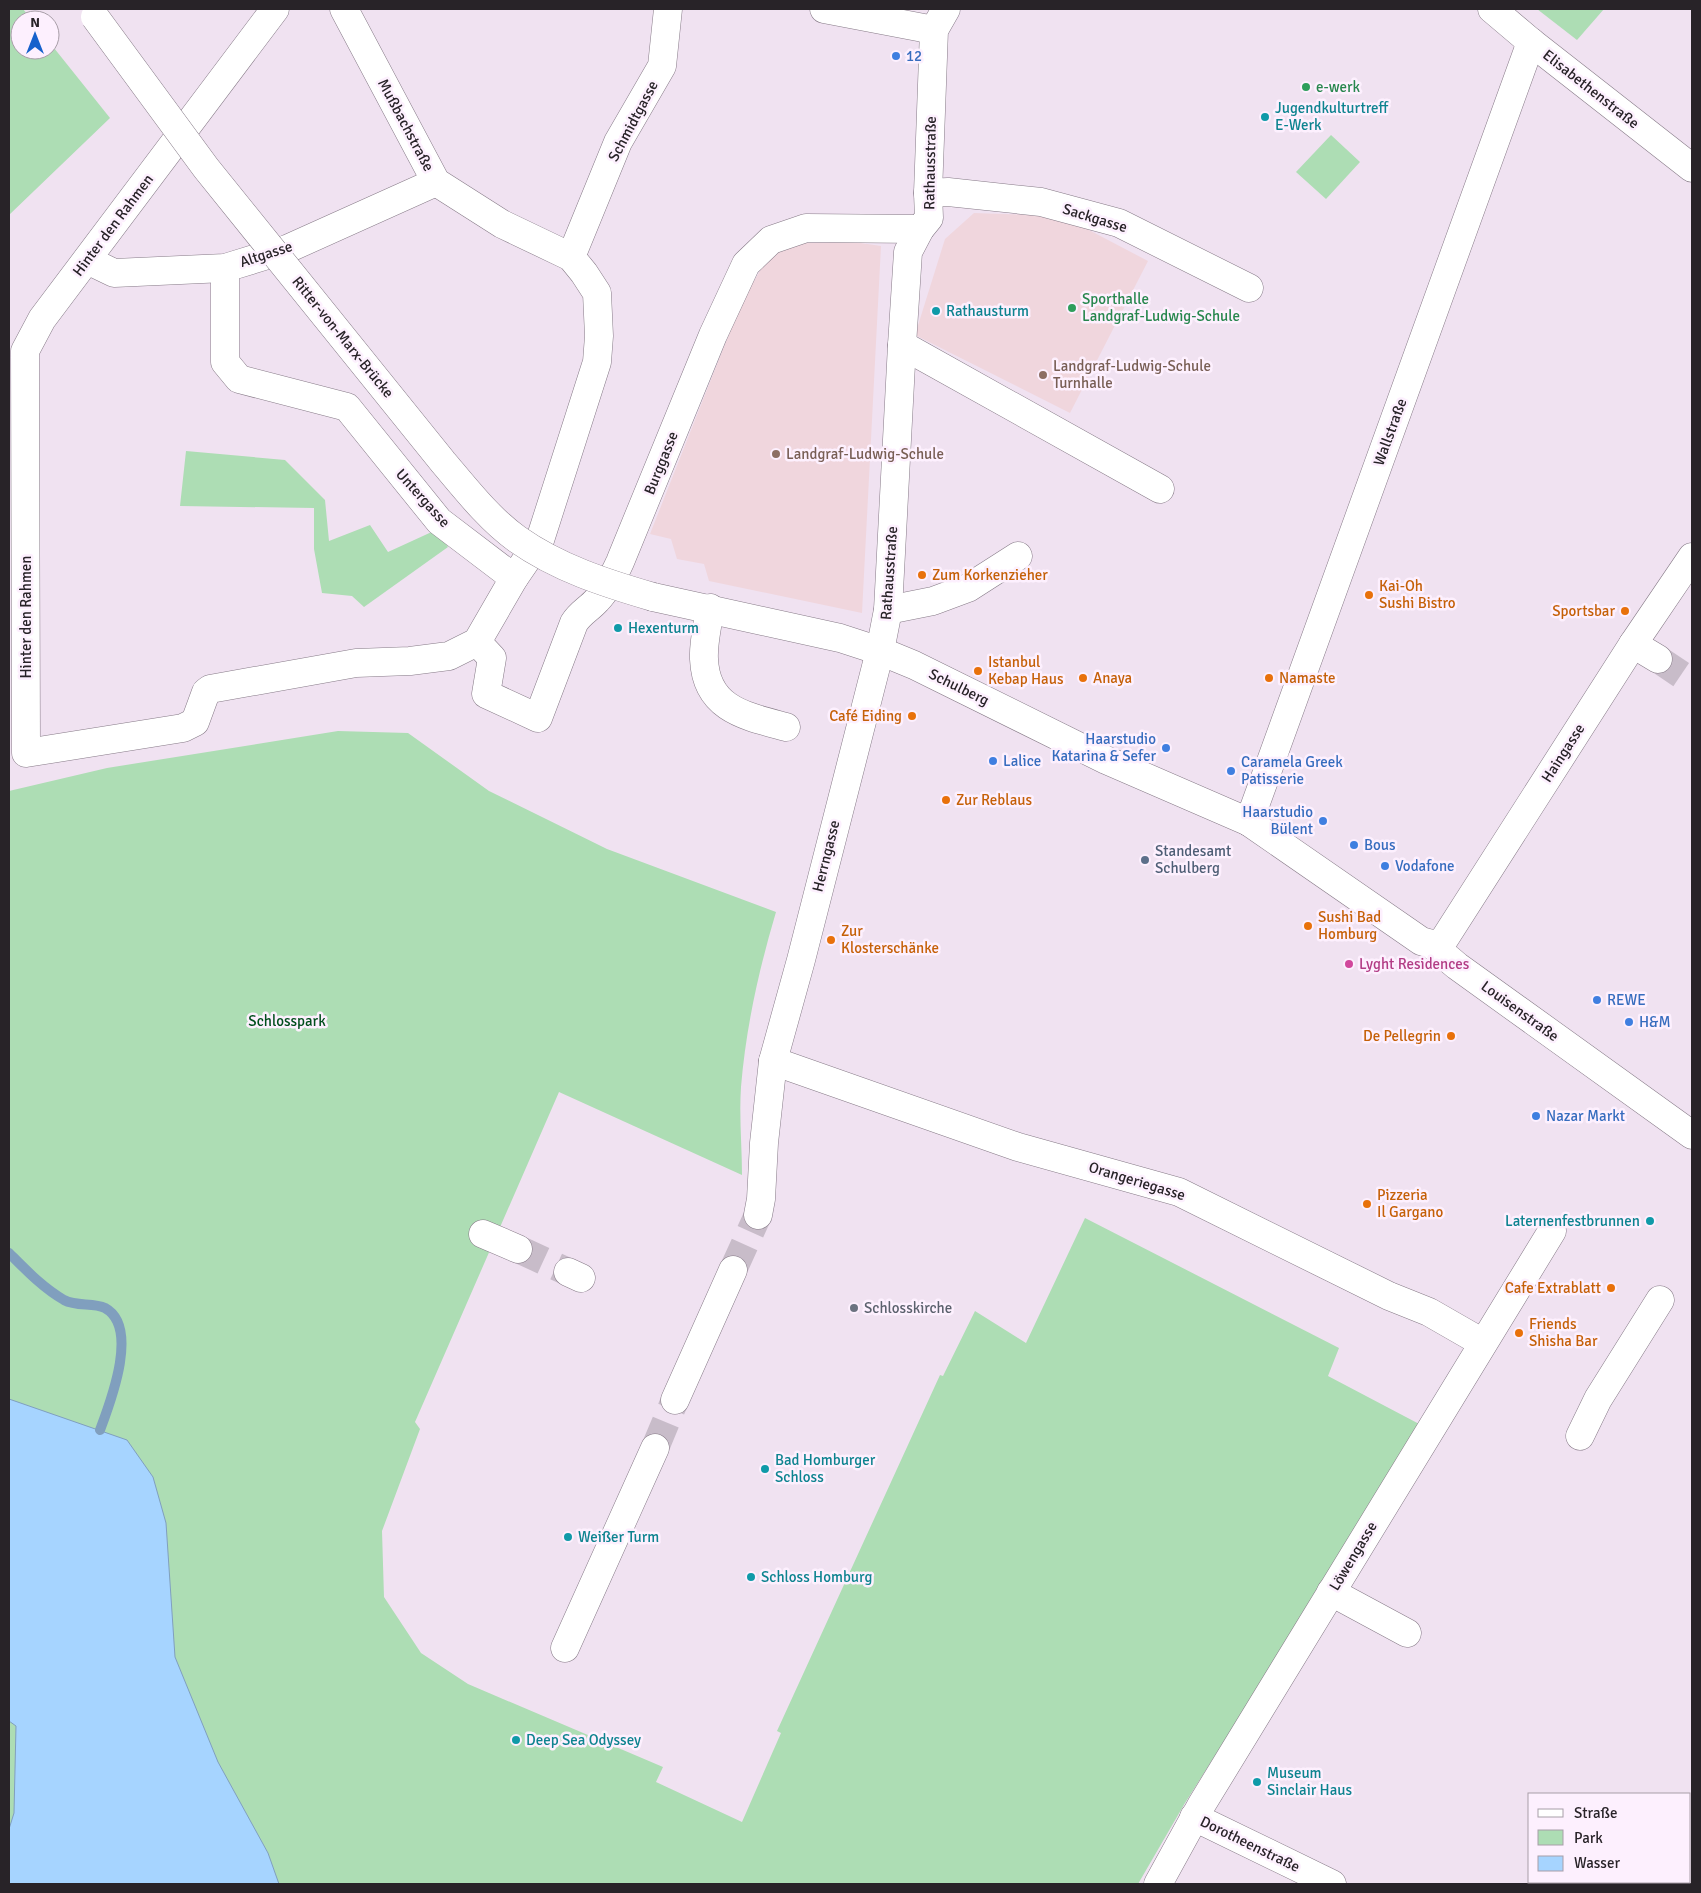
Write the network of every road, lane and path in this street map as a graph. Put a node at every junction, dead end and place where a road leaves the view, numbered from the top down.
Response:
1 (275, 9) edge
2 (344, 9) edge
3 (668, 9) edge
4 (832, 9) edge
5 (1492, 9) edge
6 (96, 12) edge
7 (940, 19) edge
8 (1530, 42) junction
9 (1692, 168) edge
10 (436, 182) junction
11 (928, 193) junction
12 (920, 229) junction
13 (571, 257) junction
14 (87, 260) junction
15 (225, 268) junction
16 (1249, 288) dead end
17 (902, 345) junction
18 (1160, 489) dead end
19 (540, 540) junction
20 (1018, 556) dead end
21 (1692, 557) edge
22 (613, 577) junction
23 (514, 578) junction
24 (653, 597) joint
25 (710, 608) junction
26 (888, 610) junction
27 (477, 642) junction
28 (1633, 644) junction
29 (880, 651) junction
30 (1658, 659) tunnel mouth
31 (786, 727) dead end
32 (1250, 822) junction
33 (1431, 944) junction
34 (773, 1061) junction
35 (1692, 1135) edge
36 (758, 1215) tunnel mouth
37 (1552, 1231) dead end
38 (483, 1234) dead end
39 (518, 1248) tunnel mouth
40 (733, 1270) tunnel mouth
41 (1660, 1300) dead end
42 (1483, 1343) junction
43 (675, 1400) tunnel mouth
44 (1580, 1436) dead end
45 (655, 1448) tunnel mouth
46 (1331, 1592) junction
47 (1407, 1633) dead end
48 (565, 1648) dead end
49 (1194, 1817) junction
50 (1158, 1884) edge
51 (1332, 1884) edge

1 - 14 street, Hinter den Rahmen
2 - 10 street, Mußbachstraße
3 - 13 street, Schmidtgasse
4 - 7 street
5 - 8 street, Elisabethenstraße
6 - 24 street, Ritter-von-Marx-Brücke, bridge
7 - 11 street, Rathausstraße
8 - 9 street, Elisabethenstraße
8 - 32 street, Wallstraße
10 - 13 street, Mußbachstraße
10 - 15 street, Altgasse
11 - 12 street, Rathausstraße
11 - 16 street, Sackgasse
12 - 17 street, Rathausstraße
12 - 22 street, Burggasse
13 - 19 street, Mußbachstraße
14 - 15 street, Altgasse
14 - 27 street, Hinter den Rahmen
15 - 23 street, Untergasse
17 - 18 street
17 - 26 street, Rathausstraße
19 - 22 street
19 - 23 street
20 - 26 street
21 - 28 street, Haingasse
22 - 27 street, Burggasse
23 - 27 street
24 - 25 street, Schulberg
25 - 29 street, Schulberg
25 - 31 street
26 - 29 street, Rathausstraße
28 - 30 street
28 - 33 street, Haingasse
29 - 32 street, Schulberg
29 - 34 street, Herrngasse
32 - 33 street, Louisenstraße
33 - 35 street, Louisenstraße
34 - 36 street, Herrngasse
34 - 42 street, Orangeriegasse
37 - 42 street, Löwengasse
38 - 39 street
40 - 43 street
41 - 44 street
42 - 46 street, Löwengasse
45 - 48 street
46 - 47 street
46 - 49 street, Löwengasse
49 - 50 street, Löwengasse
49 - 51 street, Dorotheenstraße

